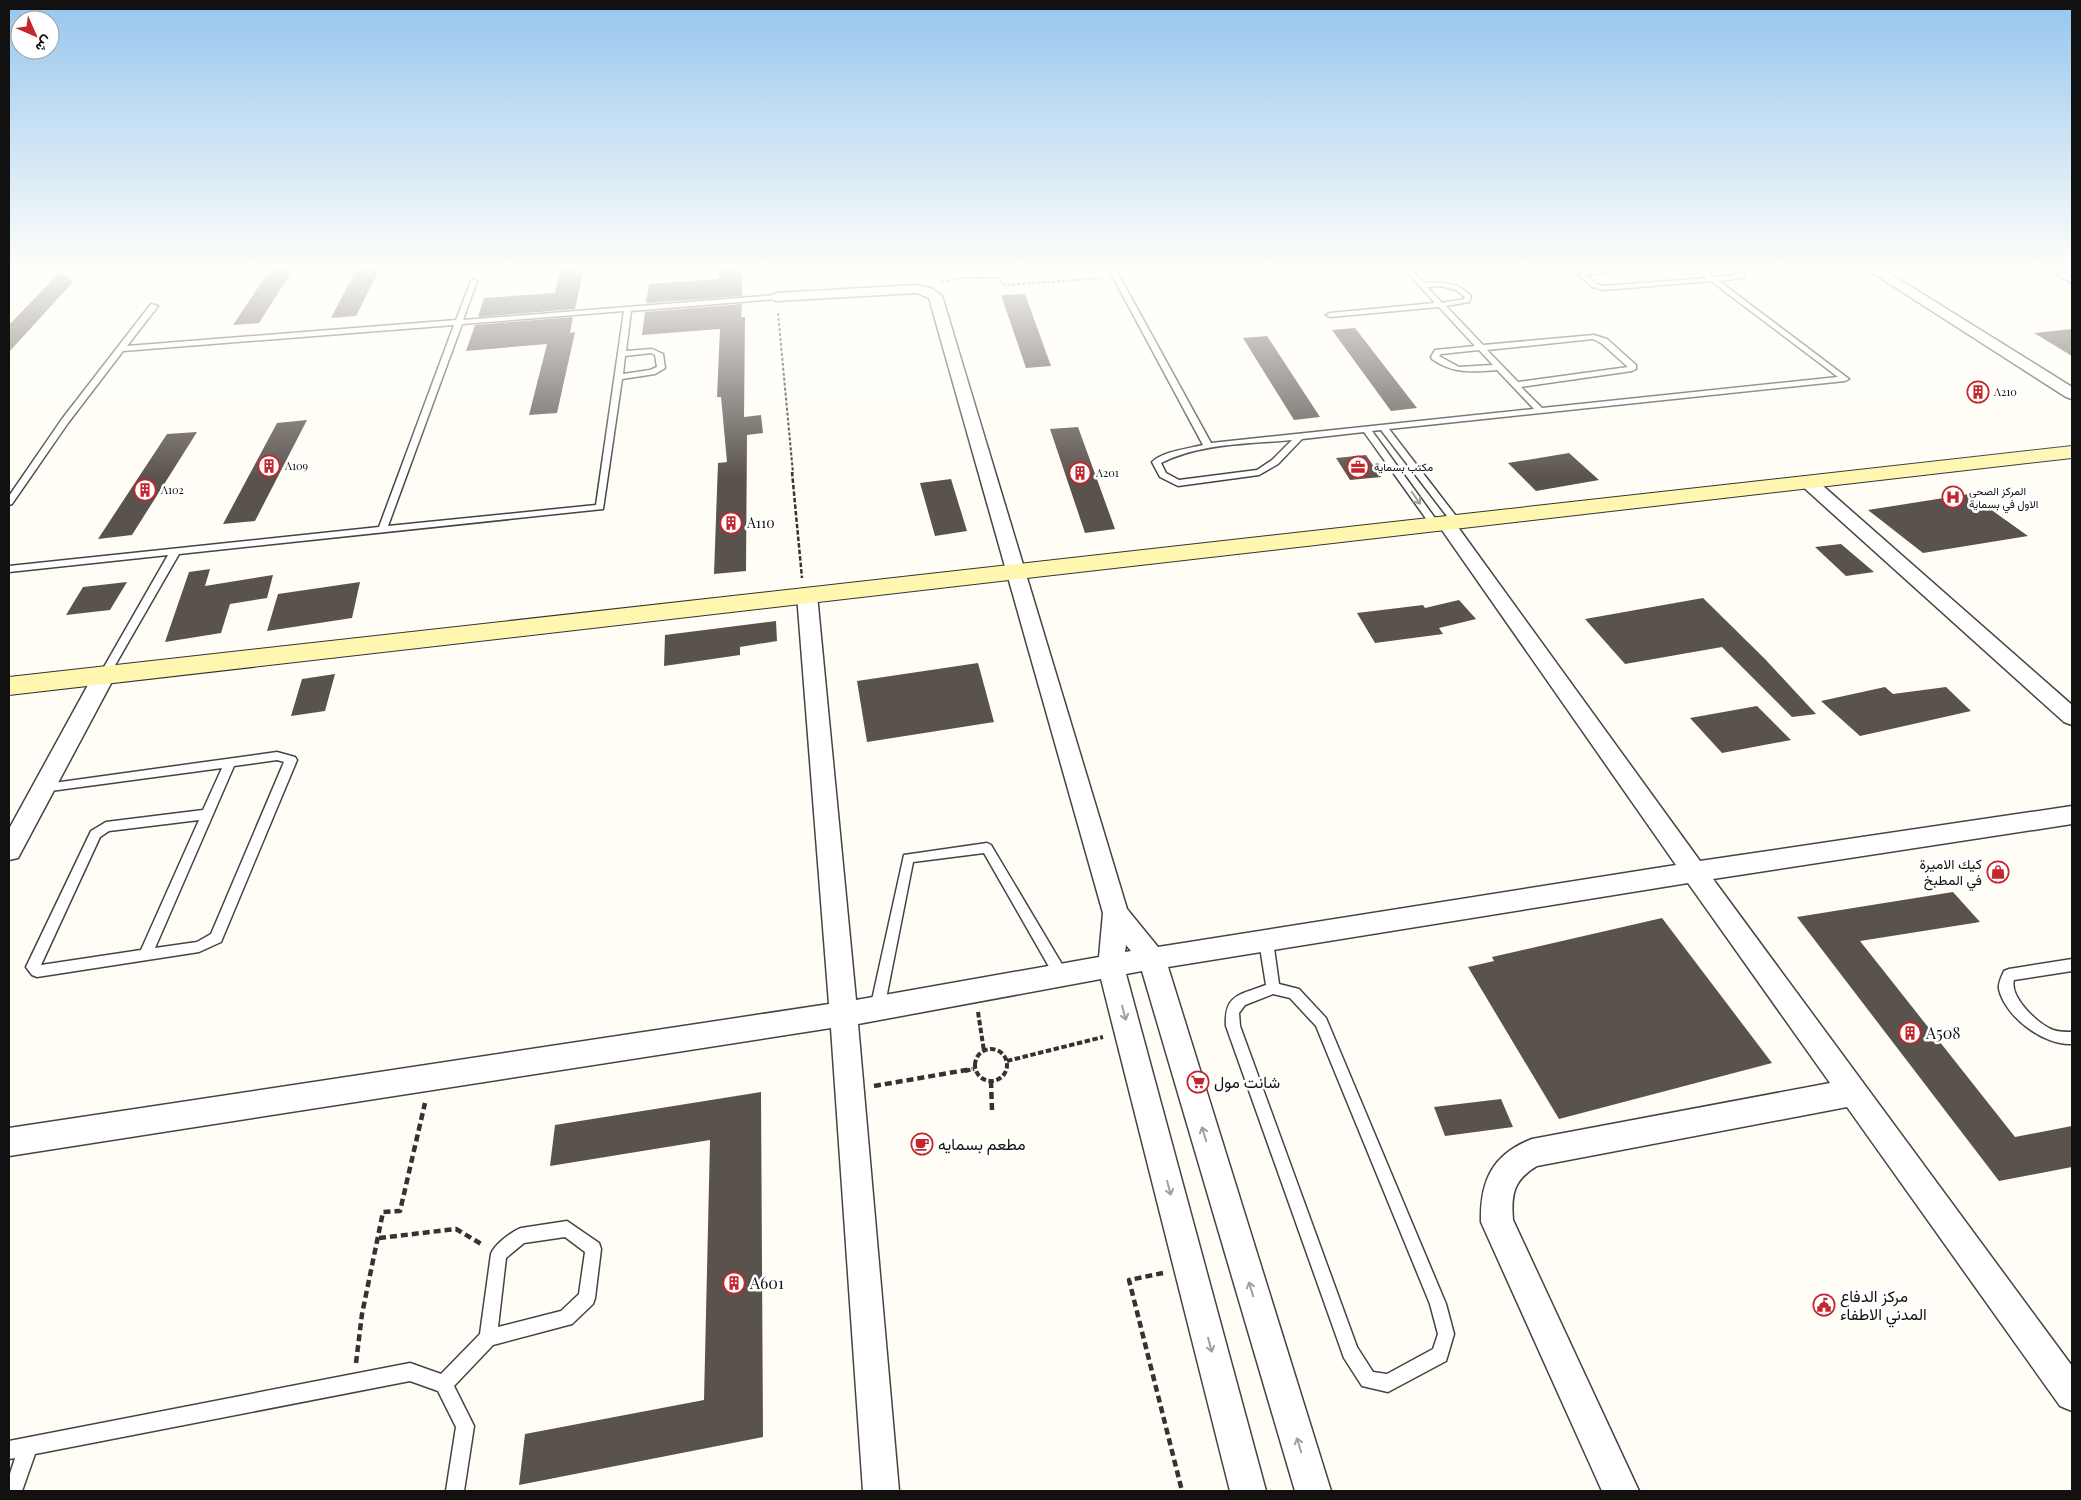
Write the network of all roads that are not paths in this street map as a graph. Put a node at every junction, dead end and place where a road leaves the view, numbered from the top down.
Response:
1 (129, 338) edge
2 (263, 338) edge
3 (453, 338) edge
4 (624, 338) edge
5 (948, 338) edge
6 (1150, 338) edge
7 (1471, 338) edge
8 (1584, 338) edge
9 (1596, 338) edge
10 (1790, 338) edge
11 (1983, 338) edge
12 (1481, 348) junction
13 (120, 349) junction
14 (622, 354) junction
15 (1500, 368) junction
16 (619, 377) junction
17 (1516, 385) junction
18 (2072, 394) edge
19 (1540, 411) junction
20 (1384, 428) junction
21 (1367, 430) junction
22 (1299, 436) junction
23 (1208, 446) junction
24 (2072, 452) edge
25 (1808, 482) junction
26 (9, 502) edge
27 (1445, 523) junction
28 (382, 530) junction
29 (175, 552) junction
30 (9, 569) edge
31 (1017, 570) junction
32 (807, 595) junction
33 (105, 674) junction
34 (9, 686) edge
35 (2072, 717) edge
36 (230, 762) junction
37 (43, 788) junction
38 (207, 814) junction
39 (2072, 815) edge
40 (9, 851) edge
41 (1694, 872) junction
42 (1116, 913) junction
43 (1266, 941) junction
44 (145, 955) junction
45 (1152, 959) junction
46 (2072, 965) edge
47 (1111, 966) junction
48 (1061, 975) junction
49 (1273, 988) junction
50 (877, 1009) junction
51 (844, 1014) junction
52 (2072, 1038) edge
53 (1853, 1092) junction
54 (9, 1142) edge
55 (488, 1338) junction
56 (444, 1384) junction
57 (2072, 1394) edge
58 (28, 1447) junction
59 (9, 1450) edge
60 (13, 1491) edge
61 (455, 1491) edge
62 (880, 1491) edge
63 (1248, 1491) edge
64 (1313, 1491) edge
65 (1621, 1491) edge

1 - 13 lane
2 - 13 lane
3 - 28 lane
4 - 14 lane
5 - 31 street
6 - 23 lane
7 - 12 lane
8 - 12 lane
9 - 17 lane
10 - 19 lane
11 - 18 street
12 - 15 lane
12 - 15 lane
13 - 26 lane
14 - 16 lane
14 - 16 lane
15 - 17 lane
16 - 28 lane
17 - 19 lane
19 - 20 lane
20 - 21 lane
20 - 27 lane
21 - 22 lane
21 -> 27 lane
22 - 23 lane
22 - 23 lane
24 - 25 street
25 - 27 street
25 - 35 street
27 - 31 street
27 - 41 street
28 - 29 lane
29 - 30 lane
29 - 33 lane
31 - 32 street
31 - 42 street
32 - 33 street
32 - 51 street
33 - 34 street
33 - 37 street
36 - 37 lane
36 - 38 lane
36 - 44 lane
37 - 40 street
38 - 44 lane
38 - 44 lane
39 - 41 street
41 - 43 street
41 - 53 street
42 - 45 street
42 - 47 street
43 - 45 street
43 - 49 lane
45 - 47 street
64 -> 45 street
46 - 52 lane
47 - 48 street
47 -> 63 street
48 - 50 street
48 - 50 lane
49 - 49 lane
50 - 51 street
51 - 54 street
51 - 62 street
53 - 57 street
53 - 65 street
55 - 55 lane
55 - 56 lane
56 - 58 lane
56 - 61 lane
58 - 59 lane
58 - 60 lane

